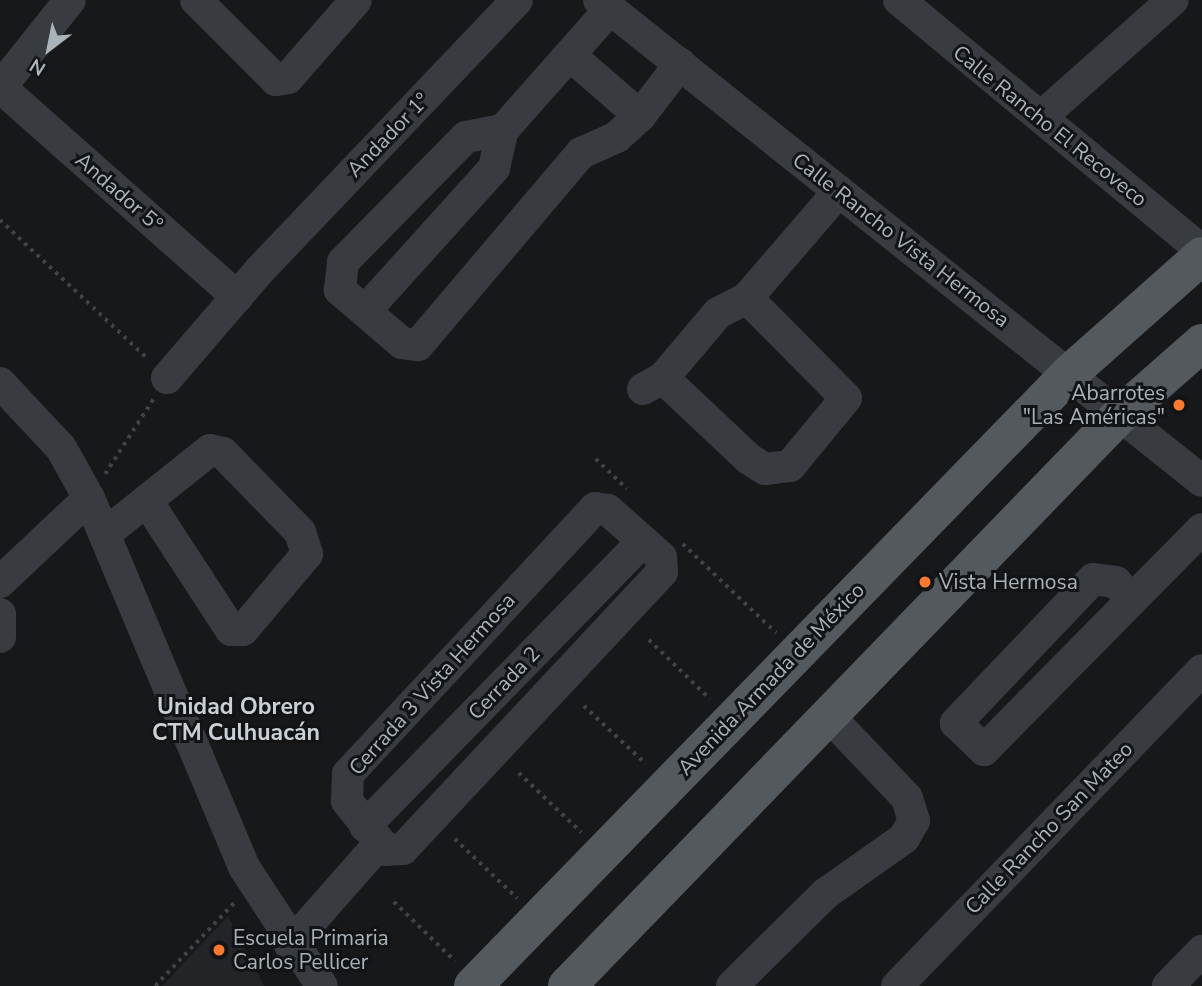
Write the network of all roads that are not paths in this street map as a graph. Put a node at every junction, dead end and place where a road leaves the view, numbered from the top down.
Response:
1 (70, 0) edge
2 (356, 0) edge
3 (517, 0) edge
4 (1174, 0) edge
5 (604, 4) edge
6 (911, 4) edge
7 (214, 7) edge
8 (572, 57) junction
9 (680, 64) junction
10 (0, 87) edge
11 (640, 116) junction
12 (1041, 117) junction
13 (503, 130) junction
14 (839, 191) junction
15 (1202, 253) edge
16 (237, 297) junction
17 (747, 298) junction
18 (365, 311) junction
19 (1202, 343) edge
20 (1070, 373) junction
21 (167, 378) road end
22 (0, 383) edge
23 (1120, 415) junction
24 (1202, 481) edge
25 (89, 498) junction
26 (149, 504) junction
27 (1202, 529) edge
28 (106, 533) junction
29 (643, 541) junction
30 (0, 582) edge
31 (1132, 600) junction
32 (0, 614) edge
33 (0, 637) edge
34 (1202, 670) edge
35 (829, 716) junction
36 (382, 840) junction
37 (290, 944) junction
38 (1202, 951) edge
39 (475, 984) edge
40 (322, 986) edge
41 (567, 986) edge
42 (732, 986) edge
43 (897, 986) edge
44 (1168, 986) edge

1 - 10 street
2 - 7 street
3 - 16 street, Andador 1º
4 - 12 street
5 - 8 street
5 - 9 street, Calle Rancho Vista Hermosa
6 - 12 street, Calle Rancho El Recoveco
8 - 11 street
8 - 13 street
9 - 11 street
9 - 14 street, Calle Rancho Vista Hermosa
10 - 16 street, Andador 5º
11 - 18 street
12 - 15 street, Calle Rancho El Recoveco
13 - 18 street
13 - 18 street
14 - 17 street
14 - 20 street, Calle Rancho Vista Hermosa
15 - 20 main road, Avenida Armada de México
16 - 21 street, Andador 1º
17 - 17 street
19 - 23 main road
20 - 23 street, Calle Rancho Vista Hermosa
20 - 39 main road, Avenida Armada de México
22 - 25 street
23 - 24 street, Calle Rancho Vista Hermosa
23 - 35 main road
25 - 28 street
25 - 30 street
26 - 26 street
26 - 28 street
27 - 31 street
28 - 37 street
29 - 36 street, Cerrada 2
29 - 36 street
29 - 36 street, Cerrada 3 Vista Hermosa
31 - 31 street
32 - 33 street
34 - 43 street, Calle Rancho San Mateo
35 - 41 main road
35 - 42 street
36 - 37 street
37 - 40 street
38 - 44 street

